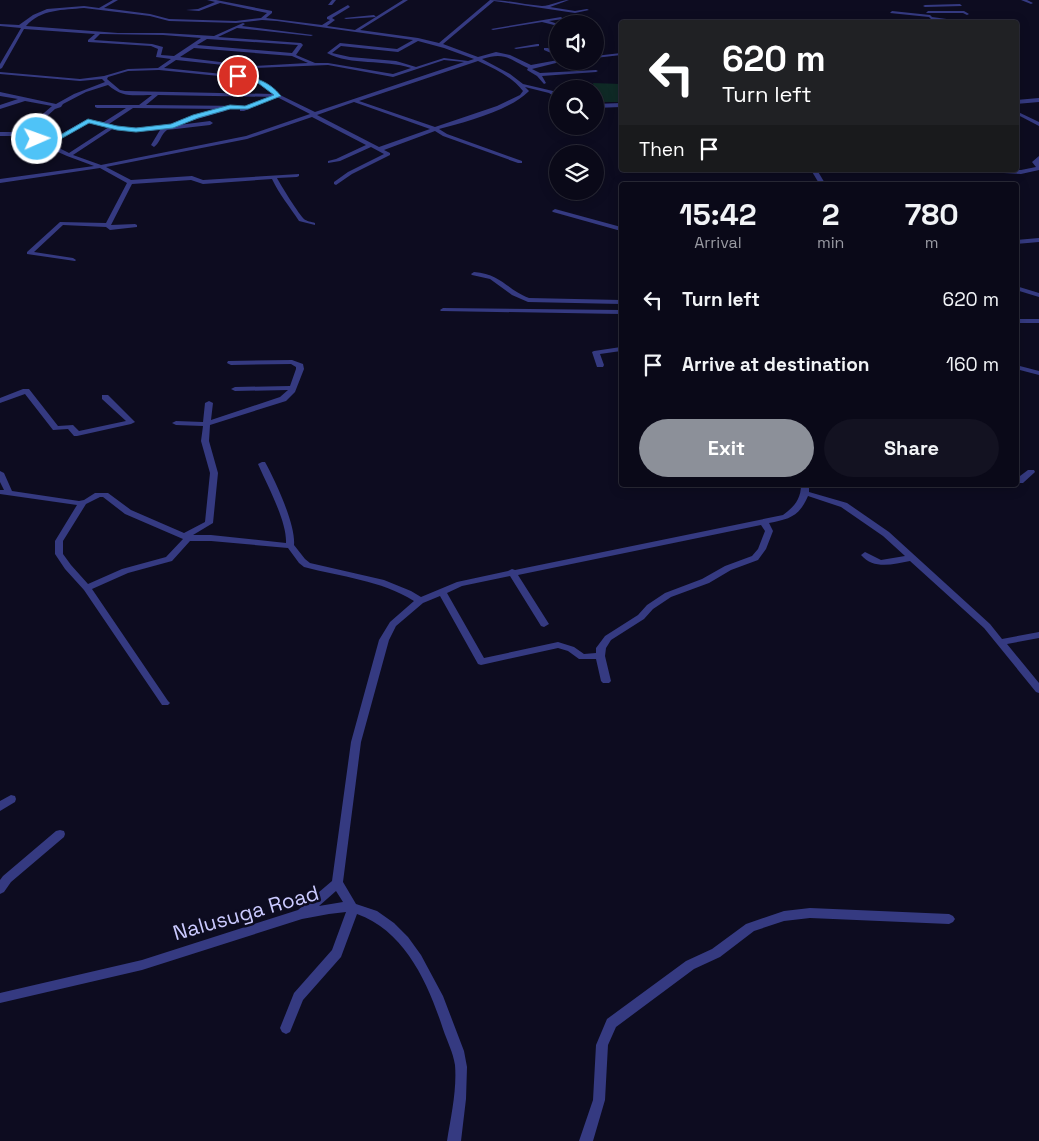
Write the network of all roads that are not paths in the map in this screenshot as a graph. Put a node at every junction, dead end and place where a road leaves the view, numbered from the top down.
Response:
1 (116, 0) edge
2 (209, 0) edge
3 (334, 0) edge
4 (404, 0) edge
5 (493, 0) edge
6 (556, 0) edge
7 (922, 0) edge
8 (1023, 0) edge
9 (565, 1) edge
10 (220, 2) junction
11 (243, 2) dead end
12 (236, 4) junction
13 (330, 4) dead end
14 (1031, 4) dead end
15 (960, 5) dead end
16 (348, 6) dead end
17 (925, 6) junction
18 (101, 8) junction
19 (545, 8) junction
20 (55, 9) junction
21 (188, 10) dead end
22 (587, 10) dead end
23 (575, 12) junction
24 (892, 12) dead end
25 (915, 12) dead end
26 (326, 13) dead end
27 (333, 14) junction
28 (355, 14) dead end
29 (967, 14) dead end
30 (930, 15) junction
31 (58, 16) dead end
32 (376, 16) junction
33 (531, 16) dead end
34 (346, 18) dead end
35 (518, 18) dead end
36 (262, 19) junction
37 (952, 20) dead end
38 (250, 21) junction
39 (542, 21) junction
40 (532, 23) junction
41 (549, 23) edge
42 (524, 24) junction
43 (0, 25) edge
44 (23, 26) junction
45 (323, 26) junction
46 (238, 27) junction
47 (156, 29) dead end
48 (494, 29) dead end
49 (356, 31) junction
50 (99, 33) junction
51 (224, 33) junction
52 (311, 36) junction
53 (209, 37) junction
54 (434, 38) dead end
55 (418, 39) junction
56 (440, 44) junction
57 (301, 45) junction
58 (537, 45) dead end
59 (191, 46) junction
60 (466, 46) dead end
61 (516, 48) dead end
62 (546, 49) dead end
63 (549, 50) edge
64 (456, 51) junction
65 (293, 54) junction
66 (619, 54) edge
67 (604, 56) edge
68 (175, 57) junction
69 (478, 59) junction
70 (470, 62) junction
71 (549, 63) edge
72 (232, 64) junction
73 (521, 64) junction
74 (316, 65) junction
75 (1, 66) edge
76 (494, 67) junction
77 (530, 67) junction
78 (159, 69) junction
79 (418, 69) junction
80 (360, 70) junction
81 (596, 71) dead end
82 (0, 73) edge
83 (220, 74) junction
84 (354, 76) dead end
85 (539, 76) junction
86 (104, 77) junction
87 (424, 78) junction
88 (404, 79) dead end
89 (108, 83) junction
90 (544, 84) dead end
91 (523, 85) junction
92 (549, 92) edge
93 (0, 94) edge
94 (156, 94) junction
95 (276, 96) junction
96 (1019, 96) edge
97 (24, 99) junction
98 (1039, 100) edge
99 (355, 101) junction
100 (1026, 101) junction
101 (1019, 102) edge
102 (58, 106) junction
103 (98, 106) dead end
104 (137, 106) junction
105 (604, 106) edge
106 (619, 106) edge
107 (0, 107) edge
108 (230, 107) junction
109 (246, 108) junction
110 (234, 113) dead end
111 (313, 114) junction
112 (1019, 114) edge
113 (210, 122) dead end
114 (105, 124) junction
115 (1039, 124) edge
116 (171, 126) junction
117 (112, 127) junction
118 (435, 129) junction
119 (0, 134) edge
120 (23, 134) junction
121 (48, 144) junction
122 (154, 145) dead end
123 (371, 145) junction
124 (380, 149) junction
125 (69, 155) junction
126 (1039, 158) edge
127 (330, 162) dead end
128 (520, 162) dead end
129 (100, 166) junction
130 (1039, 168) edge
131 (1019, 172) edge
132 (297, 175) dead end
133 (274, 177) junction
134 (0, 181) edge
135 (130, 182) junction
136 (336, 183) dead end
137 (555, 211) dead end
138 (313, 224) dead end
139 (108, 225) junction
140 (135, 226) dead end
141 (619, 228) edge
142 (1039, 240) edge
143 (1019, 242) edge
144 (74, 260) dead end
145 (474, 274) dead end
146 (1019, 289) edge
147 (1039, 295) edge
148 (619, 302) edge
149 (443, 310) dead end
150 (619, 312) edge
151 (1019, 321) edge
152 (1039, 321) edge
153 (619, 349) edge
154 (231, 363) dead end
155 (600, 365) dead end
156 (1019, 368) edge
157 (1039, 373) edge
158 (292, 388) junction
159 (235, 389) dead end
160 (105, 397) dead end
161 (0, 401) edge
162 (209, 403) dead end
163 (176, 424) dead end
164 (206, 424) junction
165 (262, 464) dead end
166 (1031, 472) dead end
167 (0, 473) edge
168 (1019, 481) edge
169 (805, 489) edge
170 (4, 493) edge
171 (83, 503) junction
172 (765, 524) dead end
173 (186, 537) junction
174 (290, 546) junction
175 (865, 555) dead end
176 (910, 558) dead end
177 (512, 572) junction
178 (87, 588) junction
179 (442, 591) junction
180 (420, 601) junction
181 (544, 624) dead end
182 (1039, 635) edge
183 (1001, 642) junction
184 (600, 656) junction
185 (606, 681) dead end
186 (1039, 690) edge
187 (165, 703) dead end
188 (11, 799) dead end
189 (0, 807) edge
190 (60, 834) dead end
191 (337, 883) junction
192 (0, 889) edge
193 (354, 908) junction
194 (302, 914) junction
195 (949, 919) dead end
196 (0, 998) edge
197 (286, 1028) dead end
198 (454, 1141) edge
199 (586, 1141) edge

1 - 18 street
2 - 10 street
3 - 13 street
4 - 32 street
5 - 19 street
5 - 56 street
6 - 9 street
7 - 17 street
8 - 14 street
9 - 19 street
10 - 12 street
10 - 21 street
11 - 12 street
12 - 36 street
15 - 17 street
16 - 27 street
17 - 30 street
18 - 20 street
18 - 38 street
19 - 23 street
20 - 31 street
20 - 44 street
22 - 23 street
23 - 39 street
24 - 30 street
25 - 30 street
26 - 27 street
27 - 45 street
28 - 32 street
29 - 30 street
30 - 37 street
32 - 34 street
32 - 49 street
33 - 40 street
35 - 42 street
36 - 38 street
36 - 45 street
38 - 46 street
39 - 40 street
39 - 41 street
40 - 42 street
42 - 48 street
43 - 44 street
44 - 50 street
44 - 75 street
45 - 49 street
45 - 52 street
46 - 51 street
46 - 52 street
47 - 51 street
49 - 55 street
50 - 53 street
50 - 68 street
51 - 53 street
52 - 57 street
53 - 57 street
53 - 59 street
54 - 56 street
55 - 56 street
55 - 79 street
56 - 64 street
57 - 65 street
58 - 61 street
59 - 65 street
59 - 68 street
60 - 64 street
62 - 63 street
64 - 69 street
65 - 74 street
66 - 67 street
68 - 72 street
68 - 78 street
69 - 70 street
69 - 73 street
69 - 76 street
70 - 79 street
70 - 87 street
71 - 77 street
72 - 74 street
72 - 83 street
73 - 76 street
73 - 77 street
74 - 80 street
76 - 91 street
77 - 85 street
78 - 83 street
78 - 86 street
79 - 80 street
80 - 84 street
81 - 85 street
82 - 86 street
83 - 95 street
85 - 90 street
86 - 89 street
87 - 88 street
87 - 99 street
89 - 94 street
89 - 102 street
91 - 92 street
91 - 118 street
93 - 97 street
94 - 95 street
94 - 104 street
95 - 109 street
95 - 111 street
96 - 100 street
97 - 102 street
97 - 107 street
98 - 100 street
99 - 111 street
99 - 118 street
100 - 101 street
102 - 120 street
103 - 104 street
104 - 108 street
104 - 114 street
105 - 106 street
108 - 109 street
108 - 116 street
109 - 110 street
111 - 123 street
111 - 129 street
112 - 115 street
113 - 116 street
114 - 117 street
114 - 121 street
116 - 117 street
116 - 122 street
117 - 125 street
118 - 124 street
118 - 128 street
119 - 120 street
120 - 121 street
121 - 125 street
123 - 124 street
123 - 127 street
124 - 136 street
125 - 129 street
126 - 130 street
129 - 134 street
129 - 135 street
130 - 131 street
132 - 133 street
133 - 135 street
133 - 138 street
135 - 139 street
137 - 141 street
139 - 140 street
139 - 144 street
142 - 143 street
145 - 148 street
146 - 147 street
149 - 150 street
151 - 152 street
153 - 155 street
154 - 158 street
156 - 157 street
158 - 159 street
158 - 164 street
160 - 161 street
162 - 164 street
163 - 164 street
164 - 173 street
165 - 174 street
166 - 168 street
167 - 170 street
169 - 177 street
169 - 183 street
170 - 171 street
171 - 173 street
171 - 178 street
172 - 184 street
173 - 174 street
173 - 178 street
174 - 180 street
175 - 176 street
177 - 179 street
177 - 181 street
178 - 187 street
179 - 180 street
179 - 184 street
180 - 191 street
182 - 183 street
183 - 186 street
184 - 185 street
188 - 189 street
190 - 192 street
191 - 193 street
191 - 194 street
193 - 194 street, Nalusuga Road
193 - 197 street
193 - 198 street, Nalusuga Road
194 - 196 street, Nalusuga Road
195 - 199 street

